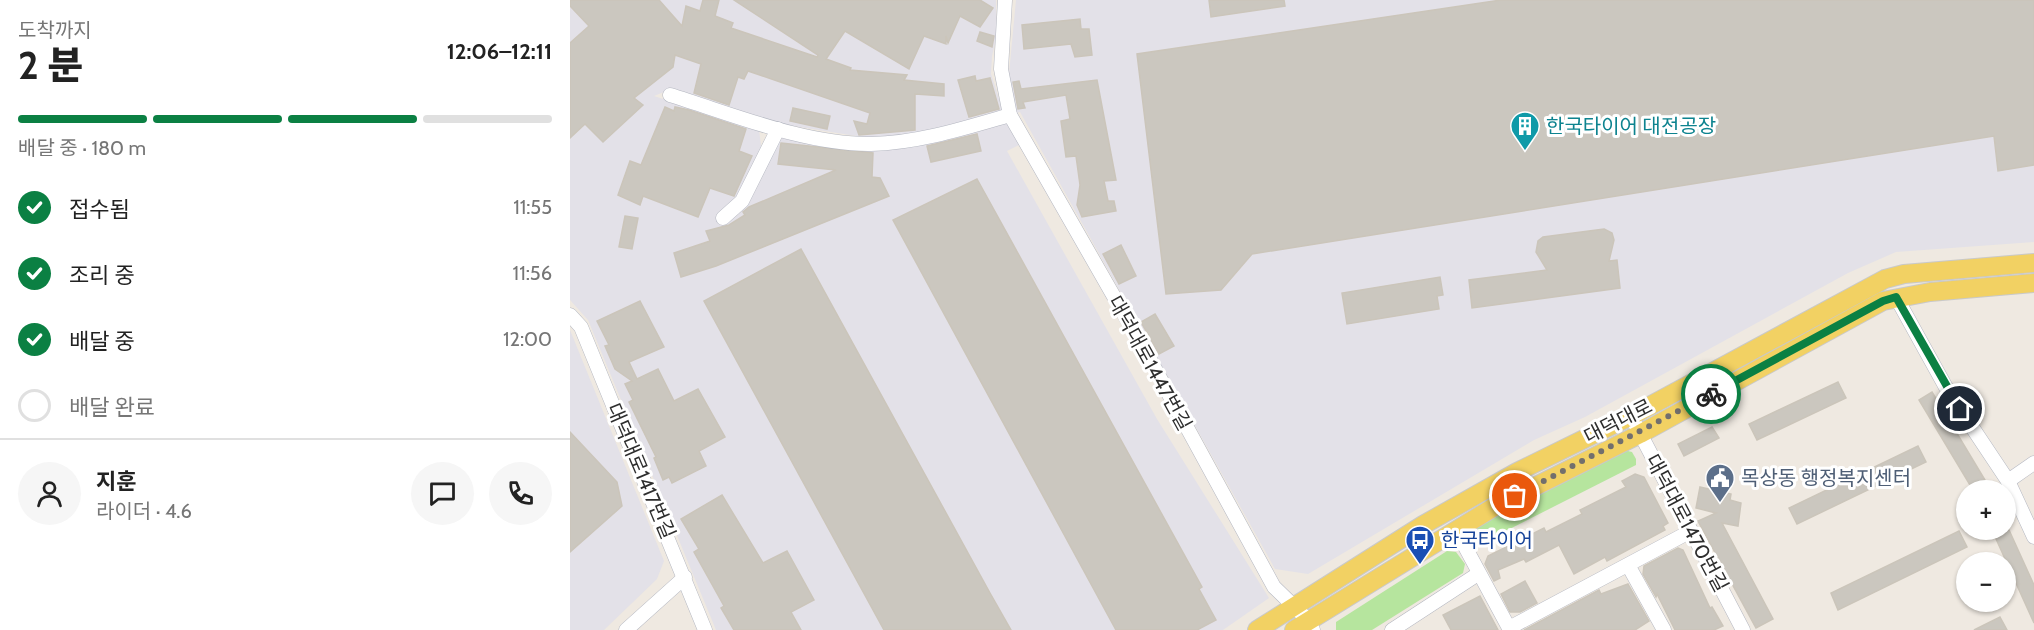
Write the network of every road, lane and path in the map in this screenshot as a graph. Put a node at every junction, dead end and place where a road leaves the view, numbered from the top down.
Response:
1 (1005, 0) edge
2 (670, 95) dead end
3 (1010, 115) junction
4 (778, 129) junction
5 (723, 218) dead end
6 (2034, 264) edge
7 (2034, 283) edge
8 (1896, 297) junction
9 (570, 315) edge
10 (1631, 416) junction
11 (1640, 434) junction
12 (2034, 463) edge
13 (2007, 480) edge
14 (2009, 480) edge
15 (2016, 498) edge
16 (1456, 530) junction
17 (1691, 531) junction
18 (2034, 537) edge
19 (1628, 565) junction
20 (1478, 574) junction
21 (686, 577) junction
22 (1294, 606) junction
23 (1305, 627) edge
24 (1660, 628) edge
25 (1507, 629) edge
26 (626, 630) edge
27 (705, 630) edge
28 (1257, 630) edge
29 (1394, 630) edge
30 (1743, 630) edge

1 - 3 street, 대덕대로1447번길
2 - 4 street
3 - 4 street
3 - 22 street, 대덕대로1447번길
4 - 5 street
6 - 10 main road, 대덕대로
7 - 8 main road, 대덕대로
8 - 11 main road, 대덕대로
8 - 13 street
9 - 21 street, 대덕대로1417번길
10 - 11 street, 대덕대로1470번길
10 - 22 main road, 대덕대로
11 - 16 main road, 대덕대로
11 - 17 street, 대덕대로1470번길
12 - 14 street
15 - 18 street
16 - 20 street
16 - 23 main road, 대덕대로
17 - 19 street
17 - 30 street, 대덕대로1470번길
19 - 24 street
19 - 25 street
20 - 25 street
20 - 29 street
21 - 26 street
21 - 27 street, 대덕대로1417번길
22 - 23 street, 대덕대로1447번길
22 - 28 main road, 대덕대로

